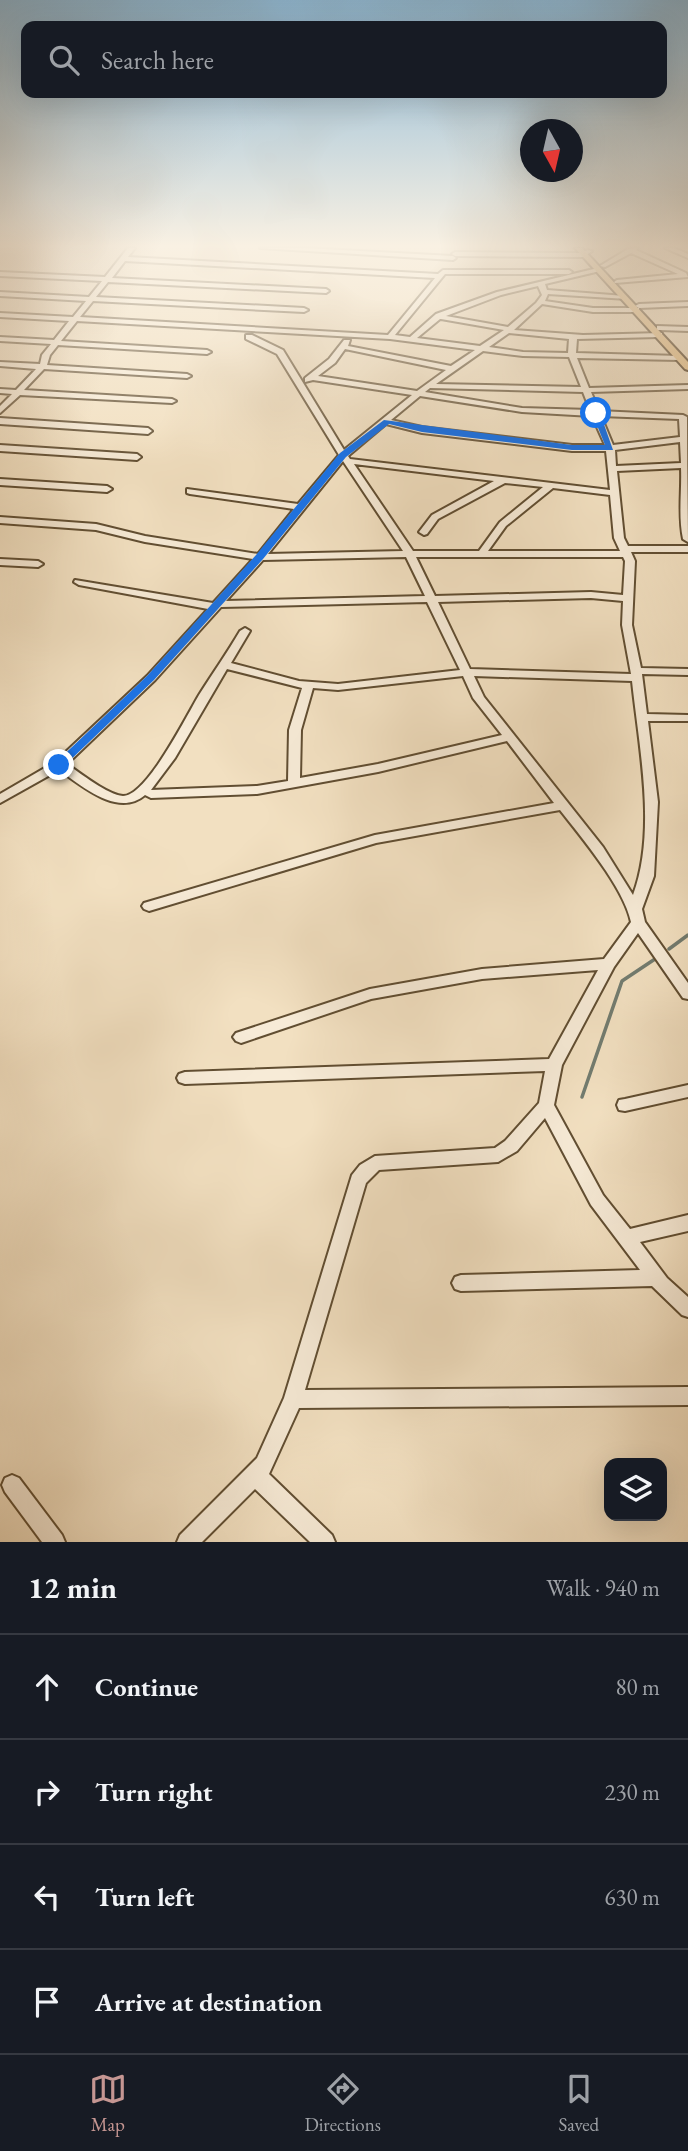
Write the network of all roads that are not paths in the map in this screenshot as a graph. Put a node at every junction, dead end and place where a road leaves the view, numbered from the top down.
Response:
1 (73, 320) edge
2 (91, 320) edge
3 (404, 320) edge
4 (434, 320) edge
5 (459, 320) edge
6 (520, 320) edge
7 (648, 320) edge
8 (688, 329) edge
9 (509, 330) junction
10 (659, 332) junction
11 (350, 335) junction
12 (249, 337) dead end
13 (390, 337) junction
14 (573, 338) junction
15 (0, 339) edge
16 (411, 340) junction
17 (56, 342) junction
18 (344, 347) junction
19 (481, 349) junction
20 (207, 352) dead end
21 (572, 356) junction
22 (684, 358) edge
23 (0, 364) edge
24 (43, 366) junction
25 (688, 367) edge
26 (453, 369) junction
27 (187, 376) dead end
28 (312, 377) junction
29 (301, 385) junction
30 (428, 386) junction
31 (688, 387) edge
32 (587, 390) junction
33 (0, 391) edge
34 (18, 392) junction
35 (422, 394) junction
36 (172, 401) dead end
37 (0, 411) edge
38 (596, 413) junction
39 (0, 421) edge
40 (387, 422) junction
41 (148, 431) dead end
42 (684, 439) junction
43 (0, 448) edge
44 (610, 448) junction
45 (137, 457) dead end
46 (346, 458) junction
47 (685, 465) junction
48 (613, 469) junction
49 (505, 479) junction
50 (0, 482) edge
51 (552, 485) junction
52 (107, 489) dead end
53 (190, 491) dead end
54 (615, 493) junction
55 (302, 507) junction
56 (0, 520) edge
57 (424, 532) dead end
58 (688, 539) edge
59 (688, 548) edge
60 (625, 552) junction
61 (409, 554) junction
62 (482, 554) junction
63 (260, 557) junction
64 (0, 562) edge
65 (38, 565) dead end
66 (79, 582) dead end
67 (628, 598) junction
68 (431, 599) junction
69 (217, 606) junction
70 (245, 631) dead end
71 (226, 665) junction
72 (688, 672) edge
73 (467, 673) junction
74 (636, 675) junction
75 (308, 685) junction
76 (642, 717) junction
77 (688, 718) edge
78 (509, 737) junction
79 (59, 765) junction
80 (294, 783) junction
81 (150, 794) dead end
82 (0, 799) edge
83 (563, 806) junction
84 (149, 906) dead end
85 (637, 916) junction
86 (608, 964) junction
87 (688, 994) edge
88 (241, 1037) dead end
89 (554, 1066) junction
90 (185, 1078) dead end
91 (688, 1091) edge
92 (546, 1105) junction
93 (625, 1105) dead end
94 (688, 1223) edge
95 (626, 1238) junction
96 (657, 1278) junction
97 (461, 1283) dead end
98 (688, 1309) edge
99 (688, 1396) edge
100 (293, 1398) junction
101 (254, 1474) junction
102 (12, 1485) dead end
103 (55, 1542) edge
104 (187, 1542) edge
105 (325, 1542) edge

1 - 17 street
2 - 11 street
3 - 13 street
4 - 16 street
5 - 9 street
6 - 9 street
7 - 10 main road
8 - 10 street
9 - 14 street
9 - 19 street
10 - 14 street
10 - 22 main road
11 - 13 street
11 - 18 street
12 - 29 street
13 - 16 street
14 - 21 street
15 - 17 street
16 - 19 street
17 - 20 street
17 - 24 street
18 - 26 street
18 - 28 street
19 - 21 street
19 - 26 street
21 - 22 street
21 - 32 street
22 - 25 main road
23 - 24 street
24 - 27 street
24 - 34 street
26 - 30 street
28 - 29 street
28 - 35 street
29 - 46 street
30 - 32 street
30 - 35 street
31 - 32 street
32 - 38 street
33 - 34 street
34 - 36 street
34 - 37 street
35 - 38 street
35 - 40 street
38 - 42 street
38 - 44 street
39 - 41 street
40 - 44 street
40 - 46 street
42 - 44 street
42 - 47 street
43 - 45 street
44 - 48 street
46 - 49 street
46 - 55 street
46 - 61 street
47 - 48 street
47 - 58 street
48 - 54 street
49 - 51 street
49 - 57 street
50 - 52 street
51 - 54 street
51 - 62 street
53 - 55 street
54 - 60 street
55 - 63 street
56 - 63 street
59 - 60 street
60 - 62 street
60 - 67 street
61 - 62 street
61 - 63 street
61 - 68 street
63 - 69 street
64 - 65 street
66 - 69 street
67 - 68 street
67 - 74 street
68 - 69 street
68 - 73 street
69 - 79 street
70 - 71 street
71 - 75 street
71 - 79 street
72 - 74 street
73 - 74 street
73 - 75 street
73 - 78 street
74 - 76 street
75 - 80 street
76 - 77 street
76 - 85 street
78 - 80 street
78 - 83 street
79 - 82 street
80 - 81 street
83 - 84 street
83 - 85 street
85 - 86 street
85 - 87 street
86 - 88 street
86 - 89 street
89 - 90 street
89 - 92 street
91 - 93 street
92 - 95 street
92 - 100 street
94 - 95 street
95 - 96 street
96 - 97 street
96 - 98 street
99 - 100 street
100 - 101 street
101 - 104 street
101 - 105 street
102 - 103 street

